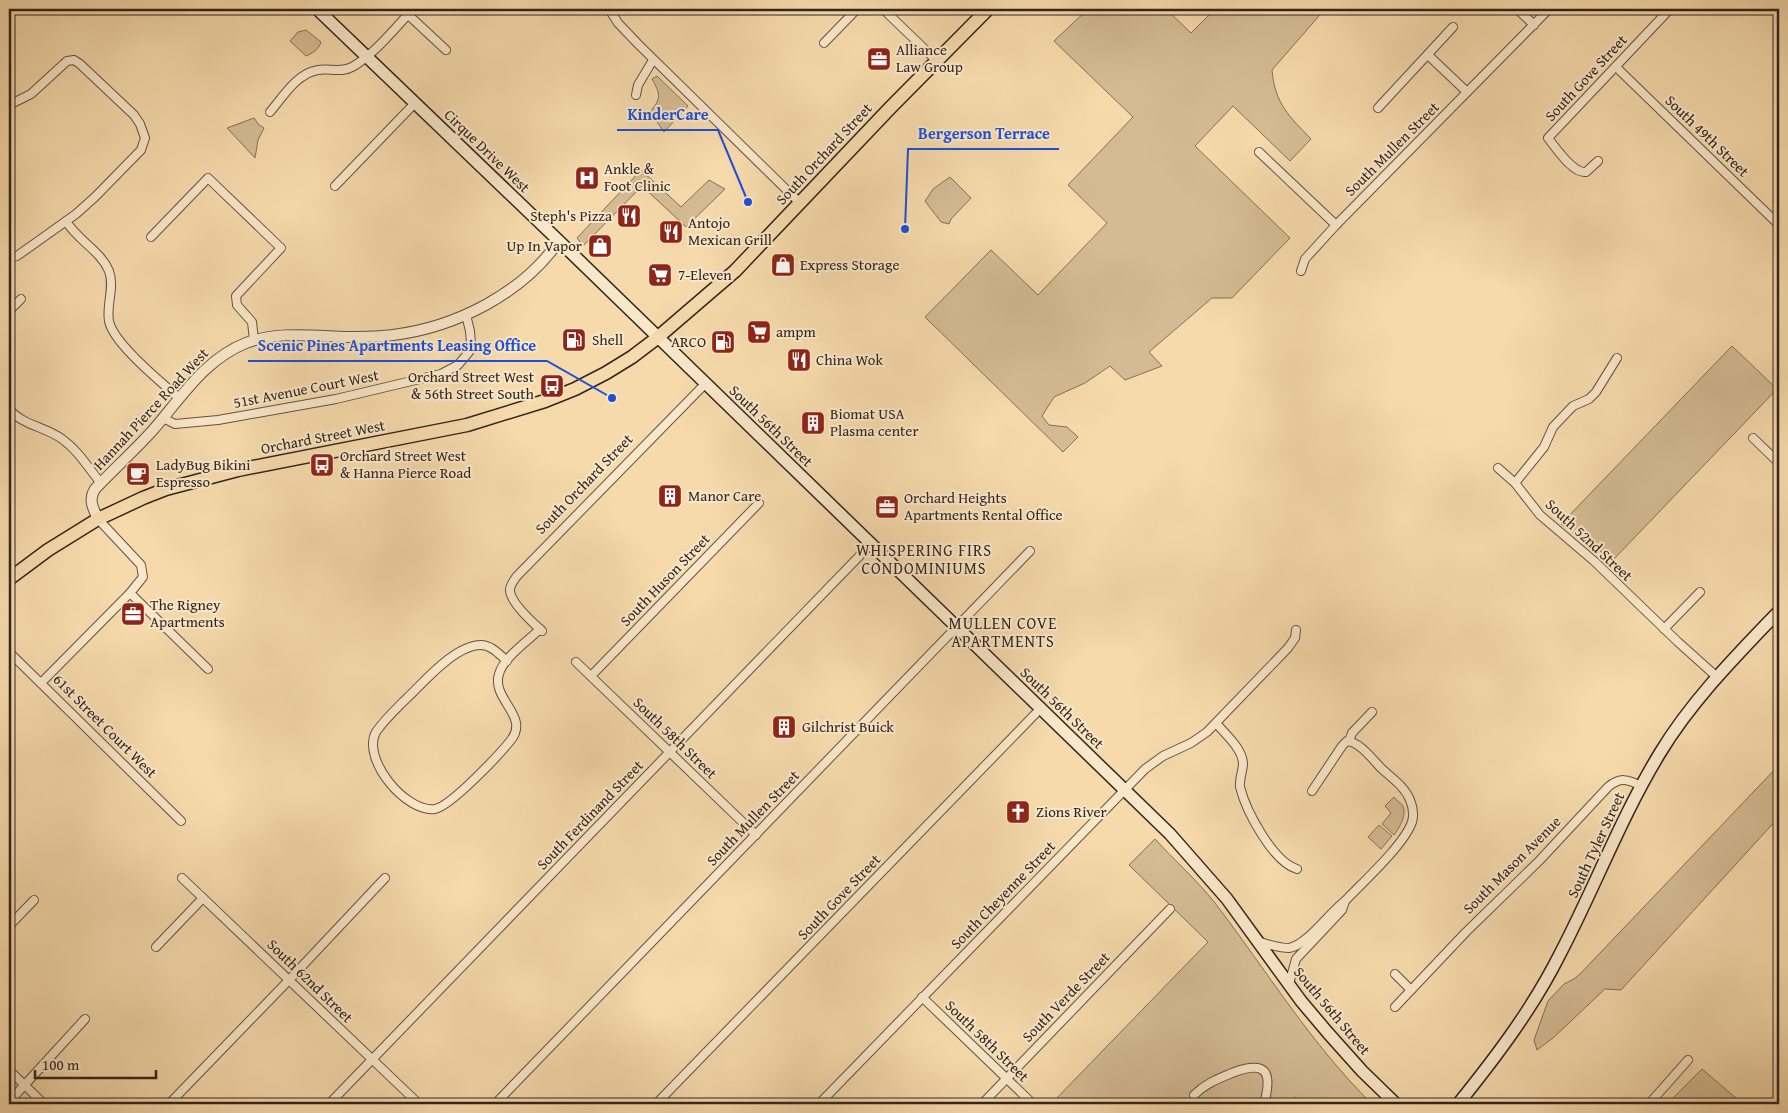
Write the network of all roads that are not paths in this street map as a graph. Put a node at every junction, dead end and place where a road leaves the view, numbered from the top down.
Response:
1 (317, 9) edge
2 (608, 9) edge
3 (858, 9) edge
4 (883, 9) edge
5 (988, 9) edge
6 (1518, 9) edge
7 (1549, 9) edge
8 (1670, 9) edge
9 (408, 11) edge
10 (1534, 25) junction
11 (1453, 27) dead end
12 (824, 43) dead end
13 (446, 50) dead end
14 (1428, 54) junction
15 (366, 56) junction
16 (653, 60) junction
17 (937, 60) junction
18 (1616, 67) junction
19 (1467, 92) junction
20 (636, 96) dead end
21 (416, 103) junction
22 (9, 105) edge
23 (1378, 108) dead end
24 (270, 112) dead end
25 (1259, 152) dead end
26 (1598, 161) dead end
27 (335, 186) dead end
28 (800, 203) junction
29 (66, 221) junction
30 (1336, 224) junction
31 (1779, 225) edge
32 (151, 237) dead end
33 (559, 241) junction
34 (9, 258) edge
35 (1301, 271) dead end
36 (21, 299) dead end
37 (9, 310) edge
38 (466, 315) junction
39 (657, 338) junction
40 (254, 340) junction
41 (1617, 358) dead end
42 (704, 384) junction
43 (178, 398) junction
44 (9, 408) edge
45 (163, 418) junction
46 (1753, 438) dead end
47 (1779, 463) edge
48 (1498, 468) dead end
49 (101, 483) junction
50 (1515, 483) junction
51 (759, 503) dead end
52 (98, 519) junction
53 (870, 544) junction
54 (1030, 551) dead end
55 (9, 579) edge
56 (1700, 592) dead end
57 (130, 593) junction
58 (1779, 611) edge
59 (957, 627) junction
60 (1664, 629) junction
61 (1296, 630) dead end
62 (9, 652) edge
63 (506, 661) junction
64 (576, 662) dead end
65 (208, 669) dead end
66 (592, 676) junction
67 (1718, 677) junction
68 (41, 683) junction
69 (1041, 708) junction
70 (1372, 712) dead end
71 (1216, 723) junction
72 (1349, 741) junction
73 (669, 752) junction
74 (1641, 786) junction
75 (1124, 789) junction
76 (1312, 791) dead end
77 (180, 821) dead end
78 (756, 834) junction
79 (1297, 869) dead end
80 (182, 878) dead end
81 (385, 878) dead end
82 (204, 898) junction
83 (34, 900) dead end
84 (1345, 900) junction
85 (1170, 909) dead end
86 (9, 926) edge
87 (1259, 942) junction
88 (156, 947) dead end
89 (1395, 974) dead end
90 (290, 980) junction
91 (1289, 984) junction
92 (1411, 990) junction
93 (922, 997) junction
94 (1395, 1007) dead end
95 (85, 1019) dead end
96 (373, 1060) junction
97 (1688, 1060) dead end
98 (9, 1070) edge
99 (1007, 1079) junction
100 (24, 1086) junction
101 (1194, 1095) dead end
102 (9, 1102) edge
103 (44, 1104) edge
104 (169, 1104) edge
105 (330, 1104) edge
106 (419, 1104) edge
107 (495, 1104) edge
108 (656, 1104) edge
109 (819, 1104) edge
110 (982, 1104) edge
111 (1033, 1104) edge
112 (1264, 1104) edge
113 (1396, 1104) edge
114 (1458, 1104) edge
115 (1649, 1104) edge

1 - 15 main road, Cirque Drive West
2 - 16 street
3 - 12 street
4 - 17 street
5 - 17 main road, South Orchard Street
6 - 10 street
7 - 10 street, South Mullen Street
8 - 18 street, South Gove Street
9 - 13 street
9 - 15 street
10 - 19 street, South Mullen Street
11 - 14 street
14 - 19 street
14 - 23 street
15 - 21 main road, Cirque Drive West
15 - 24 street
16 - 20 street
16 - 28 street
17 - 28 main road, South Orchard Street
18 - 26 street, South Gove Street
18 - 31 street, South 49th Street
19 - 30 street, South Mullen Street
21 - 27 street
21 - 33 main road, Cirque Drive West
22 - 29 street
25 - 30 street
28 - 39 main road, South Orchard Street
29 - 34 street
29 - 43 street
30 - 35 street, South Mullen Street
32 - 40 street
33 - 38 street, Hannah Pierce Road West
33 - 39 main road, Cirque Drive West
36 - 37 street
38 - 40 street, Hannah Pierce Road West
38 - 45 street, 51st Avenue Court West
39 - 42 main road, South 56th Street
39 - 52 main road, Orchard Street West
40 - 43 street, Hannah Pierce Road West
41 - 50 street
42 - 53 main road, South 56th Street
42 - 63 street, South Orchard Street
43 - 45 street, Hannah Pierce Road West
44 - 49 street
45 - 49 street, Hannah Pierce Road West
46 - 47 street
48 - 50 street, South 52nd Street
49 - 52 street, Hannah Pierce Road West
50 - 60 street, South 52nd Street
51 - 66 street, South Huson Street
52 - 55 main road, Orchard Street West
52 - 57 street
53 - 59 main road, South 56th Street
53 - 73 street, South Ferdinand Street
54 - 59 street, South Mullen Street
56 - 60 street
57 - 65 street
57 - 68 street
58 - 67 main road, South Tyler Street
59 - 69 main road, South 56th Street
59 - 78 street, South Mullen Street
60 - 67 street, South 52nd Street
61 - 71 street, South Cheyenne Street
62 - 68 street, 61st Street Court West
63 - 63 street
64 - 66 street, South 58th Street
66 - 73 street, South 58th Street
67 - 74 main road, South Tyler Street
68 - 77 street, 61st Street Court West
69 - 75 main road, South 56th Street
69 - 108 street, South Gove Street
70 - 72 street
71 - 75 street, South Cheyenne Street
71 - 79 street
72 - 76 street
72 - 84 street
73 - 78 street, South 58th Street
73 - 96 street, South Ferdinand Street
74 - 92 street, South Mason Avenue
74 - 114 main road, South Tyler Street
75 - 87 main road, South 56th Street
75 - 93 street, South Cheyenne Street
78 - 107 street, South Mullen Street
80 - 82 street, South 62nd Street
81 - 90 street
82 - 88 street
82 - 90 street, South 62nd Street
83 - 86 street
84 - 87 street
84 - 91 street
85 - 99 street, South Verde Street
87 - 91 main road, South 56th Street
89 - 92 street
90 - 96 street, South 62nd Street
90 - 104 street
91 - 113 main road, South 56th Street
92 - 94 street, South Mason Avenue
93 - 99 street, South 58th Street
93 - 109 street, South Cheyenne Street
95 - 100 street
96 - 105 street, South Ferdinand Street
96 - 106 street, South 62nd Street
97 - 115 street
98 - 100 street
99 - 110 street, South Verde Street
99 - 111 street, South 58th Street
100 - 102 street
100 - 103 street
101 - 112 street

